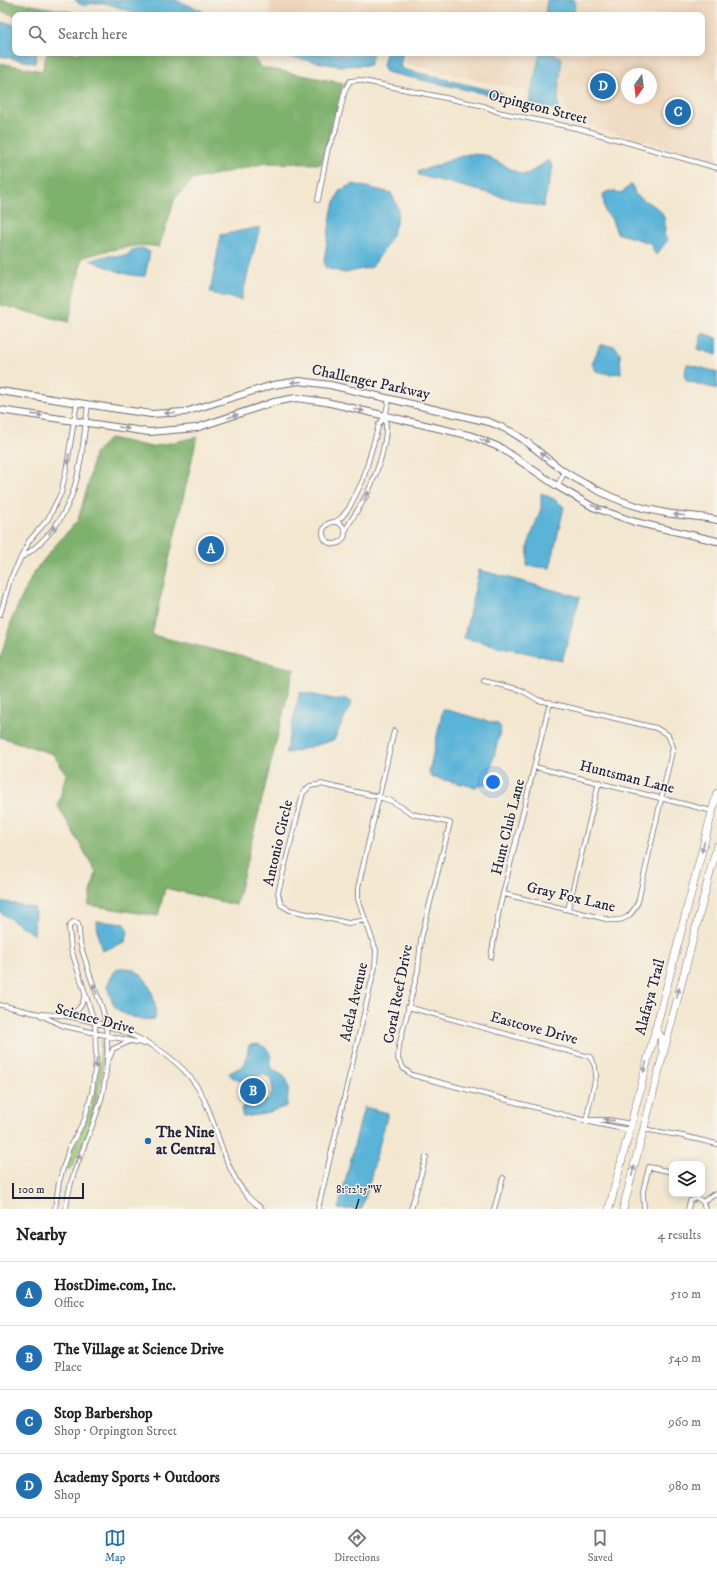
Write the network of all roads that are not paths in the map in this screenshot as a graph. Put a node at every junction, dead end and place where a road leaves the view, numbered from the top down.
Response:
1 (717, 168) edge
2 (318, 200) dead end
3 (0, 391) edge
4 (389, 399) junction
5 (77, 402) junction
6 (88, 404) junction
7 (0, 410) edge
8 (385, 417) junction
9 (74, 421) junction
10 (86, 422) junction
11 (565, 472) junction
12 (557, 486) junction
13 (717, 520) edge
14 (336, 521) junction
15 (346, 530) junction
16 (717, 541) edge
17 (23, 556) junction
18 (0, 615) edge
19 (484, 681) dead end
20 (550, 702) junction
21 (394, 731) dead end
22 (535, 766) junction
23 (599, 782) junction
24 (717, 796) edge
25 (379, 797) junction
26 (663, 798) junction
27 (715, 813) edge
28 (413, 814) joint
29 (717, 846) edge
30 (504, 894) junction
31 (568, 909) junction
32 (366, 920) junction
33 (491, 957) dead end
34 (86, 993) junction
35 (0, 1004) edge
36 (408, 1007) junction
37 (660, 1012) junction
38 (36, 1013) junction
39 (60, 1015) junction
40 (95, 1024) junction
41 (105, 1027) junction
42 (655, 1030) junction
43 (669, 1031) junction
44 (97, 1034) junction
45 (107, 1036) junction
46 (129, 1041) junction
47 (148, 1044) junction
48 (662, 1055) junction
49 (108, 1061) junction
50 (586, 1120) junction
51 (630, 1127) junction
52 (643, 1129) junction
53 (717, 1144) edge
54 (426, 1157) dead end
55 (669, 1171) edge
56 (503, 1178) dead end
57 (59, 1182) junction
58 (69, 1185) junction
59 (717, 1194) edge
60 (692, 1199) joint
61 (703, 1202) junction
62 (55, 1209) edge
63 (66, 1209) edge
64 (262, 1209) edge
65 (318, 1209) edge
66 (411, 1209) edge
67 (494, 1209) edge
68 (609, 1209) edge
69 (623, 1209) edge
70 (644, 1209) edge
71 (688, 1209) edge
72 (705, 1209) edge

1 - 2 street, Orpington Street
3 - 5 main road, Challenger Parkway
4 -> 6 main road, Challenger Parkway
4 - 8 street
11 -> 4 main road, Challenger Parkway
5 - 6 main road, Challenger Parkway
5 - 9 street
6 - 10 street
7 -> 9 main road, Challenger Parkway
10 -> 8 main road, Challenger Parkway
8 -> 12 main road, Challenger Parkway
8 - 14 street
15 -> 8 street
9 - 10 main road, Challenger Parkway
9 -> 17 street
17 -> 10 street
11 - 12 street
13 -> 11 main road, Challenger Parkway
12 -> 16 main road, Challenger Parkway
14 - 15 street
14 - 15 street
17 - 18 street
19 - 20 street, Gray Fox Lane
20 - 22 street, Hunt Club Lane
20 - 26 street, Gray Fox Lane
21 - 25 street, Adela Avenue
22 - 23 street, Huntsman Lane
22 - 30 street, Hunt Club Lane
23 - 26 street, Huntsman Lane
23 - 31 street
24 - 27 main road, Alafaya Trail
25 - 28 street, Antonio Circle
25 - 32 street, Adela Avenue
25 - 32 street, Antonio Circle
26 - 27 street, Huntsman Lane
26 - 31 street, Gray Fox Lane
27 -> 37 main road, Alafaya Trail
28 - 36 street, Coral Reef Drive
43 -> 29 main road, Alafaya Trail
30 - 31 street, Gray Fox Lane
30 - 33 street, Hunt Club Lane
32 - 65 street, Adela Avenue
34 - 39 street
34 - 40 street
41 -> 34 street
35 - 38 street, Science Drive
36 - 50 street, Eastcove Drive
36 - 50 street, Coral Reef Drive
37 - 42 main road, Alafaya Trail
37 - 43 main road
38 - 39 street, Science Drive
38 - 44 street, Science Drive
39 - 40 street, Science Drive
40 - 41 street, Science Drive
40 - 44 street
41 - 45 street
41 - 47 street, Science Drive
42 - 48 main road
42 -> 51 main road, Alafaya Trail
43 - 48 main road, Alafaya Trail
44 - 45 street, Science Drive
44 -> 57 street
45 - 46 street, Science Drive
45 - 49 street
46 - 47 street, Science Drive
46 - 49 street
47 - 64 street, Science Drive
48 - 52 main road, Alafaya Trail
58 -> 49 street
50 - 51 street, Coral Reef Drive
51 - 68 main road, Alafaya Trail
52 - 53 street
69 -> 52 main road, Alafaya Trail
54 - 66 street
55 - 70 street
56 - 67 street
57 - 58 street
57 - 62 street
58 - 63 street
59 - 61 street
60 - 61 street
60 - 71 street
61 - 72 street

